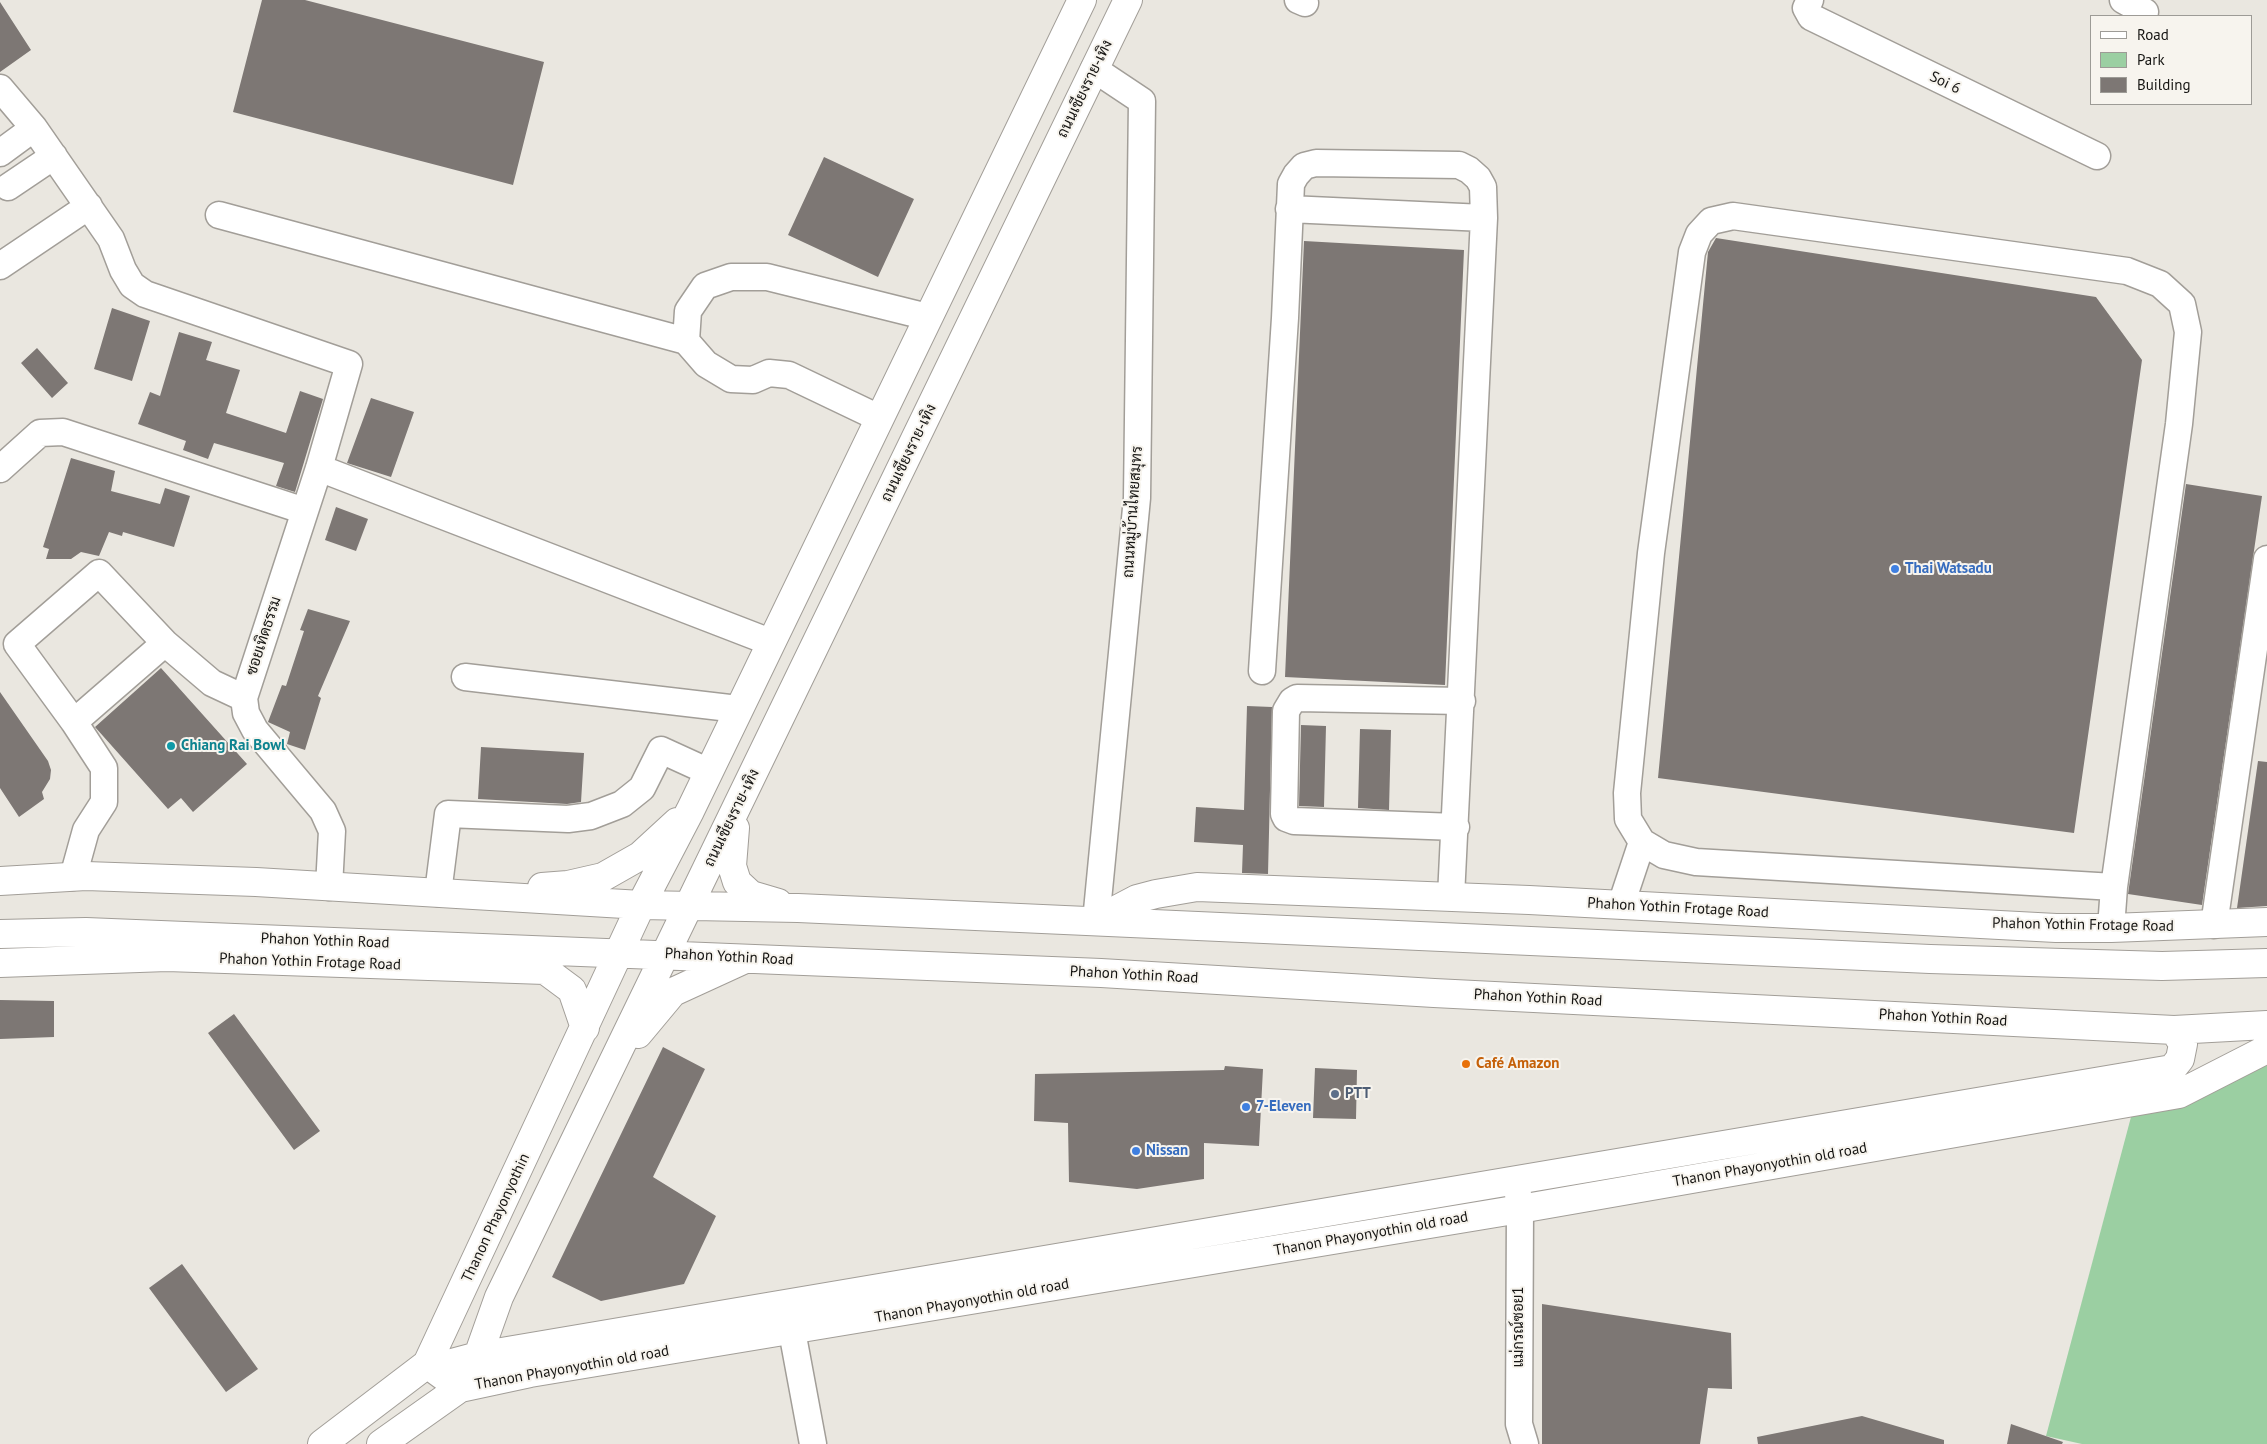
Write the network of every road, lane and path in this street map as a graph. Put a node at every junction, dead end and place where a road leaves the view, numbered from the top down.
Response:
1 (1082, 0) edge
2 (1128, 0) edge
3 (1810, 0) edge
4 (1094, 69) junction
5 (0, 88) edge
6 (34, 128) junction
7 (0, 153) edge
8 (54, 156) junction
9 (2096, 156) dead end
10 (8, 187) dead end
11 (88, 206) junction
12 (1289, 209) junction
13 (219, 215) dead end
14 (1484, 218) junction
15 (0, 266) edge
16 (928, 317) junction
17 (686, 341) junction
18 (879, 418) junction
19 (319, 468) junction
20 (0, 469) edge
21 (305, 511) junction
22 (2267, 559) edge
23 (770, 642) junction
24 (165, 643) junction
25 (1262, 670) dead end
26 (465, 677) dead end
27 (244, 698) junction
28 (1462, 701) junction
29 (738, 710) junction
30 (74, 722) junction
31 (707, 771) junction
32 (739, 804) junction
33 (690, 811) junction
34 (1456, 827) junction
35 (1642, 842) junction
36 (73, 876) junction
37 (0, 882) edge
38 (329, 887) junction
39 (2114, 887) junction
40 (438, 893) junction
41 (473, 895) junction
42 (1451, 897) junction
43 (641, 905) junction
44 (1621, 905) junction
45 (690, 907) junction
46 (798, 908) junction
47 (1096, 921) junction
48 (2267, 922) edge
49 (2214, 925) junction
50 (2056, 928) junction
51 (2111, 928) junction
52 (0, 934) edge
53 (241, 938) junction
54 (621, 952) junction
55 (665, 954) junction
56 (749, 957) junction
57 (167, 958) junction
58 (1930, 959) junction
59 (0, 963) edge
60 (2267, 963) edge
61 (2267, 1025) edge
62 (585, 1028) junction
63 (2174, 1030) junction
64 (2267, 1050) edge
65 (609, 1070) junction
66 (1517, 1181) junction
67 (1520, 1209) junction
68 (499, 1297) junction
69 (792, 1331) junction
70 (539, 1347) junction
71 (478, 1356) junction
72 (427, 1364) junction
73 (460, 1388) junction
74 (322, 1444) edge
75 (381, 1444) edge
76 (813, 1444) edge
77 (1526, 1444) edge

1 - 16 main road, Thanon Phayonyothin
2 - 4 main road, ถนนเชียงราย-เทิง
3 - 9 street, Soi 6
4 - 32 main road, ถนนเชียงราย-เทิง
4 - 47 street, ถนนหมู่บ้านไทยสมุทร
5 - 6 street
6 - 7 street
6 - 8 street
8 - 10 street
8 - 11 street
11 - 15 street
11 - 19 street, ซอยเทิดธรรม
12 - 14 street
12 - 14 street
12 - 25 street
13 - 17 street
14 - 28 street
16 - 17 street
16 - 18 main road, Thanon Phayonyothin
17 - 18 street
18 - 23 main road, Thanon Phayonyothin
19 - 21 street, ซอยเทิดธรรม
19 - 23 street
20 - 21 street
21 - 27 street, ซอยเทิดธรรม
22 - 49 street
23 - 29 main road, Thanon Phayonyothin
24 - 27 street
24 - 30 street
24 - 30 street
26 - 29 street
27 - 38 street
28 - 34 street
28 - 34 street
29 - 31 main road, Thanon Phayonyothin
30 - 36 street
31 - 33 main road, Thanon Phayonyothin
31 - 40 street
32 - 45 main road, ถนนเชียงราย-เทิง
32 - 46 main road
33 - 41 main road
33 - 43 main road, Thanon Phayonyothin
34 - 42 street
35 - 39 street
35 - 39 street
35 - 44 street
36 - 37 main road
36 - 38 main road
38 - 40 main road
39 - 51 street
40 - 41 main road
41 - 43 main road
42 - 44 main road, Phahon Yothin Frotage Road
42 - 47 main road, Phahon Yothin Frotage Road
43 - 45 main road
43 - 54 main road, Thanon Phayonyothin
44 - 50 main road, Phahon Yothin Frotage Road
45 - 46 main road
45 - 55 main road, ถนนเชียงราย-เทิง
46 - 47 main road
47 - 58 main road
48 - 49 main road, Phahon Yothin Frotage Road
49 - 51 main road, Phahon Yothin Frotage Road
50 - 51 main road, Phahon Yothin Frotage Road
50 - 58 main road
52 - 53 main road, Phahon Yothin Road
53 - 54 main road, Phahon Yothin Road
53 - 57 main road
54 - 55 main road, Phahon Yothin Road
54 - 62 main road, Thanon Phayonyothin
55 - 56 main road, Phahon Yothin Road
55 - 65 main road
56 - 63 main road, Phahon Yothin Road
56 - 65 main road
57 - 59 main road, Phahon Yothin Frotage Road
57 - 62 main road, Phahon Yothin Frotage Road
58 - 60 main road
61 - 63 main road, Phahon Yothin Road
62 - 72 main road, Thanon Phayonyothin
63 - 66 main road, Thanon Phayonyothin old road
64 - 67 main road, Thanon Phayonyothin old road
65 - 68 main road
66 - 67 street, แม่กรณ์ซอย1
66 - 70 main road, Thanon Phayonyothin old road
67 - 69 main road, Thanon Phayonyothin old road
67 - 77 street, แม่กรณ์ซอย1
68 - 70 main road
68 - 71 main road
69 - 73 main road, Thanon Phayonyothin old road
69 - 76 street
70 - 71 main road, Thanon Phayonyothin old road
71 - 72 main road, Thanon Phayonyothin old road
71 - 73 main road
72 - 73 main road, Thanon Phayonyothin old road
72 - 74 main road, Thanon Phayonyothin
73 - 75 main road

